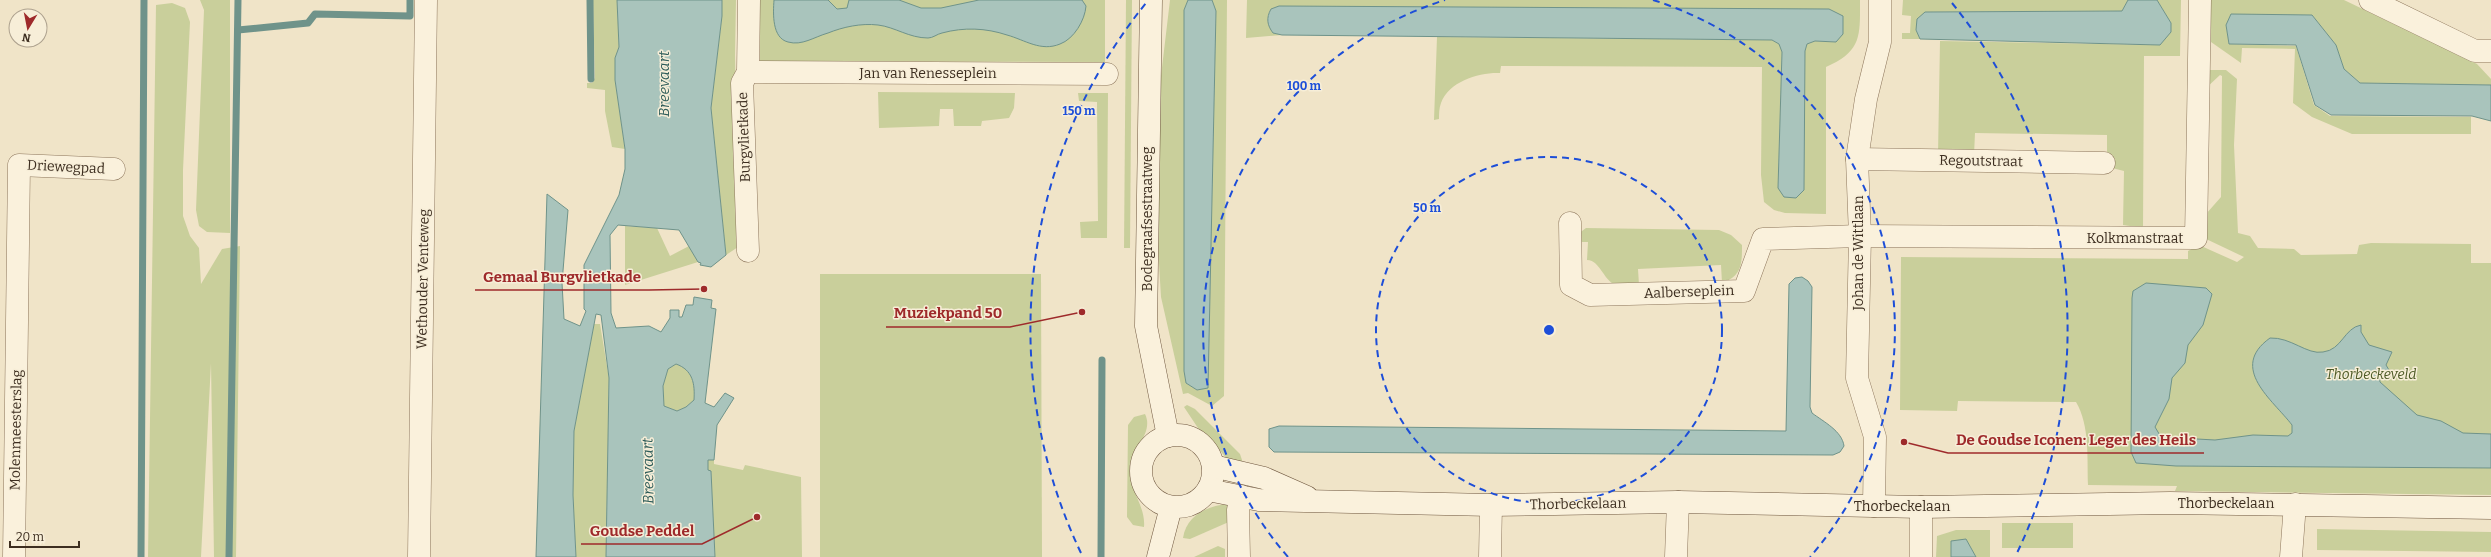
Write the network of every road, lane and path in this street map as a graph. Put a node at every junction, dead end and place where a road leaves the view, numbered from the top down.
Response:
1 (426, 0) edge
2 (749, 0) edge
3 (1151, 0) edge
4 (1880, 0) edge
5 (2200, 0) edge
6 (2370, 0) edge
7 (2491, 51) edge
8 (748, 72) junction
9 (1107, 74) dead end
10 (1858, 159) junction
11 (2104, 163) dead end
12 (19, 165) joint
13 (114, 169) dead end
14 (1570, 223) dead end
15 (1860, 236) junction
16 (748, 251) dead end
17 (9, 302) edge
18 (1168, 436) junction
19 (1213, 466) junction
20 (1208, 490) junction
21 (1241, 496) junction
22 (1314, 500) junction
23 (1678, 502) junction
24 (2295, 504) junction
25 (1491, 505) junction
26 (1874, 506) junction
27 (1171, 507) junction
28 (1921, 507) junction
29 (2491, 508) edge
30 (10, 553) edge
31 (419, 557) edge
32 (1158, 557) edge
33 (1239, 557) edge
34 (1490, 557) edge
35 (1676, 557) edge
36 (1921, 557) edge
37 (2291, 557) edge

1 - 31 street, Wethouder Venteweg
2 - 8 street, Burgvlietkade
3 - 18 street, Bodegraafsestraatweg
4 - 10 street, Johan de Wittlaan
5 - 15 street, Kolkmanstraat
6 - 7 street
8 - 9 street, Jan van Renesseplein
8 - 16 street, Burgvlietkade
10 - 11 street, Regoutstraat
10 - 15 street, Johan de Wittlaan
12 - 13 street, Driewegpad
12 - 17 street, Molenmeesterslag
14 - 15 street, Aalberseplein
15 - 26 street, Johan de Wittlaan
17 - 30 street, Molenmeesterslag
18 - 19 street
18 - 27 street
19 - 20 street
19 - 22 street, Thorbeckelaan
20 - 21 street, Thorbeckelaan
20 - 27 street
21 - 22 street, Thorbeckelaan
21 - 33 street
22 - 25 street, Thorbeckelaan
23 - 25 street, Thorbeckelaan
23 - 26 street, Thorbeckelaan
23 - 35 street
24 - 28 street, Thorbeckelaan
24 - 29 street, Thorbeckelaan
24 - 37 street
25 - 34 street
26 - 28 street, Thorbeckelaan
27 - 32 street
28 - 36 street

